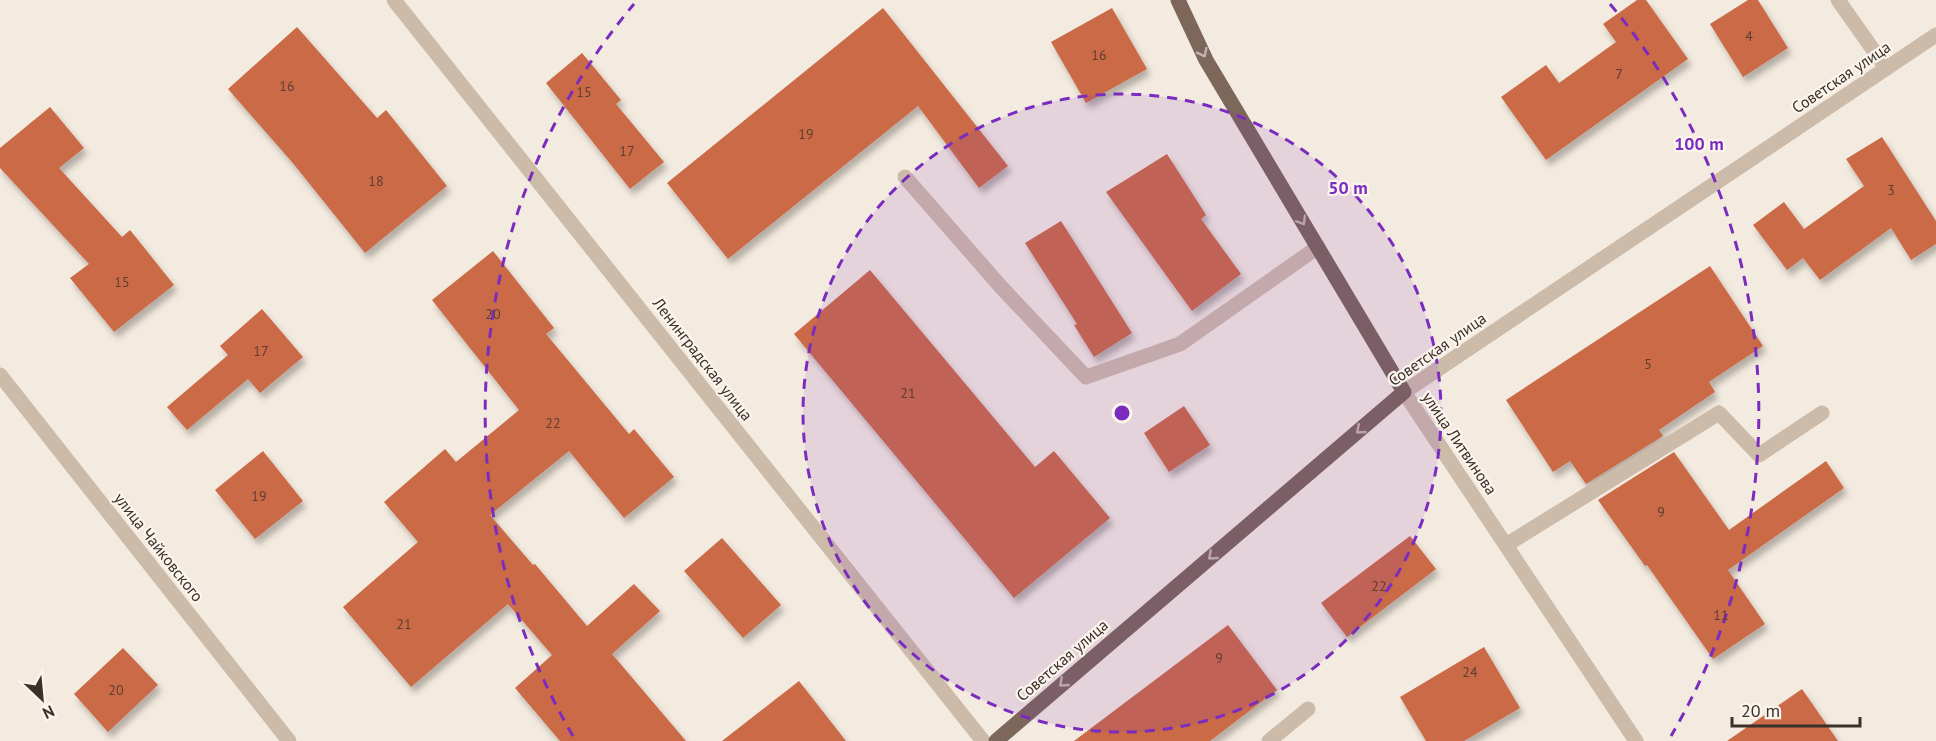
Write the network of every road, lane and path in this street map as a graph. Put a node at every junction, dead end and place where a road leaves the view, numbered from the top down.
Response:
1 (394, 0) edge
2 (1178, 0) edge
3 (1838, 0) edge
4 (1936, 35) edge
5 (1886, 68) junction
6 (905, 177) dead end
7 (1318, 247) junction
8 (0, 375) edge
9 (1404, 392) junction
10 (1822, 413) dead end
11 (1506, 545) junction
12 (1308, 709) dead end
13 (289, 741) edge
14 (983, 741) edge
15 (996, 741) edge
16 (1269, 741) edge
17 (1636, 741) edge

1 - 14 street, Ленинградская улица
2 -> 7 main road, улица Литвинова
3 - 5 street
4 - 5 street, Советская улица
5 - 9 street, Советская улица
6 - 7 street
7 - 9 main road, улица Литвинова
8 - 13 street, улица Чайковского
9 - 11 street, улица Литвинова
9 -> 15 main road, Советская улица
10 - 11 street
11 - 17 street, улица Литвинова
12 - 16 street

